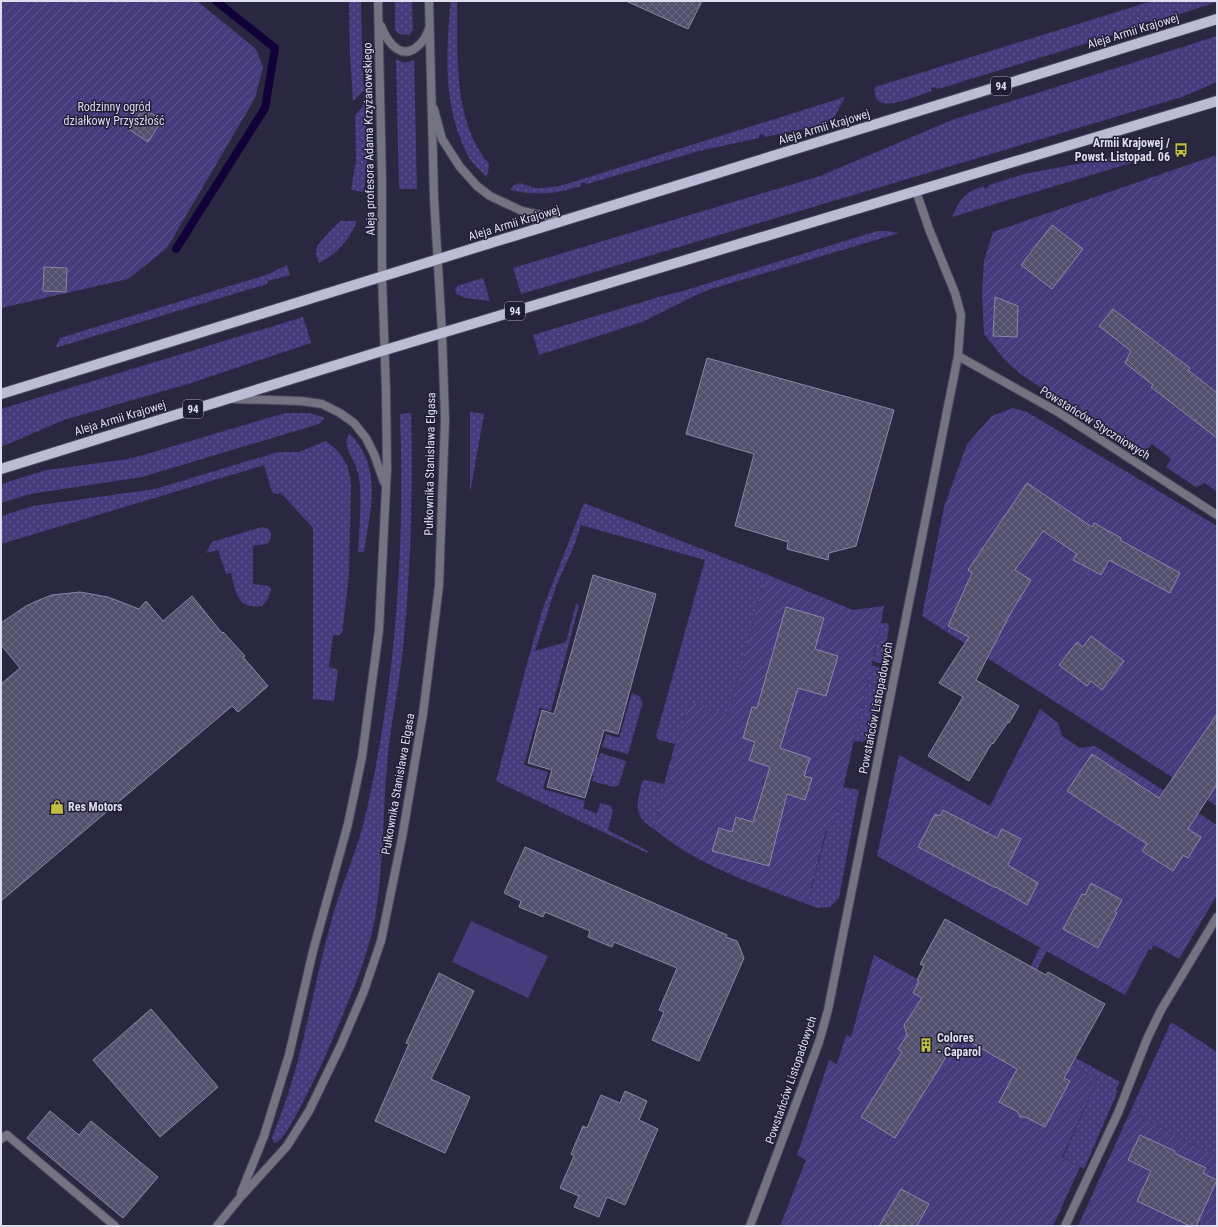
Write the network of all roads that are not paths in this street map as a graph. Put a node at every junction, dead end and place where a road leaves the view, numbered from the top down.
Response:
1 (378, 1) edge
2 (429, 1) edge
3 (1217, 19) edge
4 (378, 20) junction
5 (430, 28) junction
6 (431, 97) junction
7 (1217, 101) edge
8 (916, 191) junction
9 (566, 220) junction
10 (437, 259) junction
11 (382, 276) junction
12 (442, 333) junction
13 (385, 350) junction
14 (958, 356) junction
15 (1, 394) edge
16 (228, 398) junction
17 (1, 469) edge
18 (386, 487) junction
19 (1217, 515) edge
20 (1217, 917) edge
21 (1, 1139) edge
22 (238, 1200) junction
23 (115, 1226) edge
24 (217, 1226) edge
25 (750, 1226) edge
26 (1065, 1226) edge

1 - 4 street, Aleja profesora Adama Krzyżanowskiego
2 - 5 street
3 - 9 main road, Aleja Armii Krajowej / 94
4 - 5 street
4 - 11 street, Aleja profesora Adama Krzyżanowskiego
5 - 6 street
6 - 9 street
6 - 10 street
7 - 8 main road, Aleja Armii Krajowej / 94
8 - 12 main road, Aleja Armii Krajowej / 94
8 - 14 street, Powstańców Listopadowych
9 - 10 main road, Aleja Armii Krajowej / 94
10 - 11 main road, Aleja Armii Krajowej / 94
10 - 12 street
11 - 13 street
11 - 15 main road, Aleja Armii Krajowej / 94
12 - 13 main road, Aleja Armii Krajowej / 94
12 - 22 street, Pułkownika Stanisława Elgasa
13 - 16 main road, Aleja Armii Krajowej / 94
13 - 18 street, Pułkownika Stanisława Elgasa
14 - 19 street, Powstańców Styczniowych
14 - 25 street, Powstańców Listopadowych
16 - 17 main road, Aleja Armii Krajowej / 94
16 - 18 street
18 - 22 street, Pułkownika Stanisława Elgasa
20 - 26 street
21 - 23 street
22 - 24 street, Pułkownika Stanisława Elgasa

